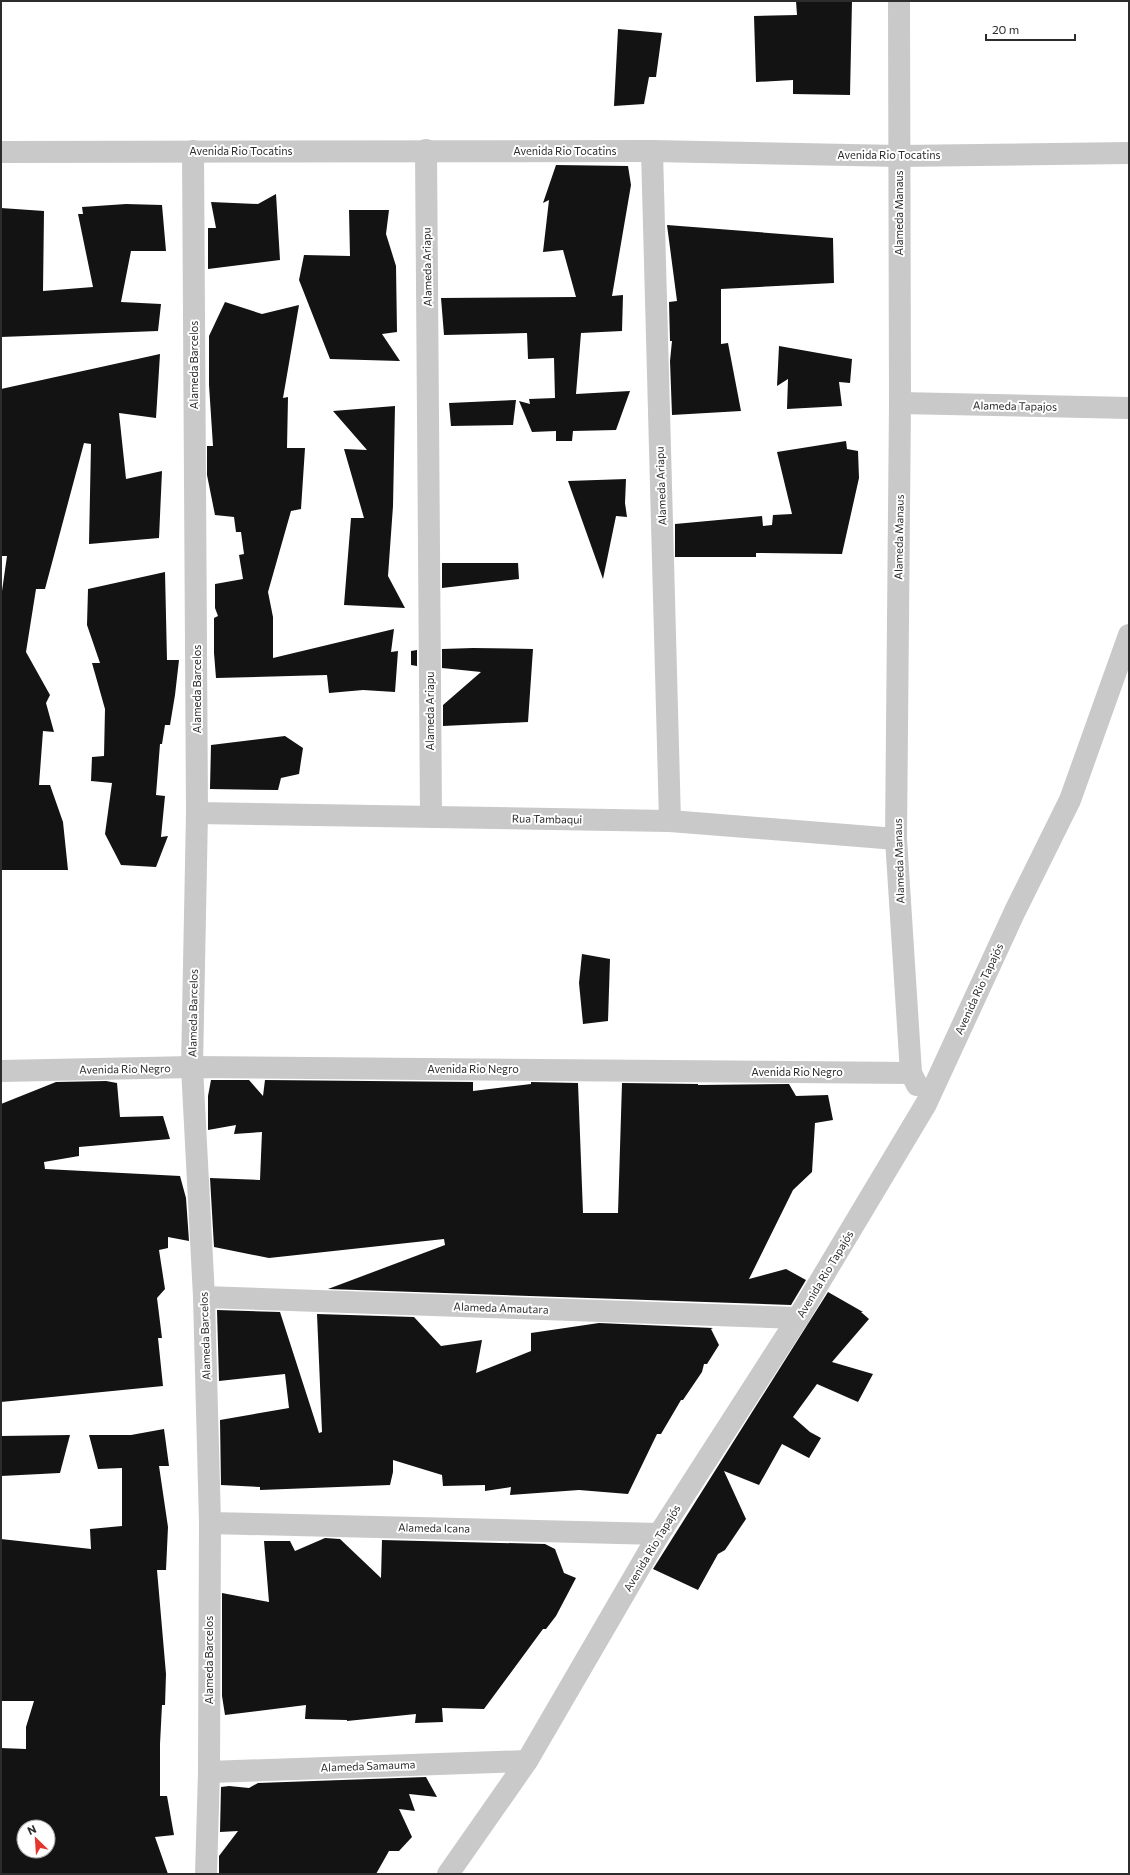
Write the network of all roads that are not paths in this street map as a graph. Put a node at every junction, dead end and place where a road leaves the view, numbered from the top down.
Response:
1 (899, 1) edge
2 (426, 150) junction
3 (193, 151) junction
4 (652, 151) junction
5 (1, 152) edge
6 (1129, 153) edge
7 (899, 156) junction
8 (900, 403) junction
9 (1129, 408) edge
10 (1129, 635) edge
11 (198, 813) junction
12 (431, 816) junction
13 (670, 821) junction
14 (896, 839) junction
15 (192, 1068) junction
16 (1, 1071) edge
17 (911, 1073) junction
18 (926, 1104) junction
19 (204, 1297) junction
20 (798, 1318) junction
21 (210, 1523) junction
22 (659, 1534) junction
23 (527, 1761) junction
24 (209, 1772) junction
25 (206, 1874) edge
26 (448, 1874) edge

1 - 7 street, Alameda Manaus
2 - 3 street, Avenida Rio Tocatins
2 - 4 street, Avenida Rio Tocatins
2 - 12 street, Alameda Ariapu
3 - 5 street, Avenida Rio Tocatins
3 - 11 street, Alameda Barcelos
4 - 7 street, Avenida Rio Tocatins
4 - 13 street, Alameda Ariapu
6 - 7 street, Avenida Rio Tocatins
7 - 8 street, Alameda Manaus
8 - 9 street, Alameda Tapajos
8 - 14 street, Alameda Manaus
10 - 18 street, Avenida Rio Tapajós
11 - 12 street, Rua Tambaqui
11 - 15 street, Alameda Barcelos
12 - 13 street, Rua Tambaqui
13 - 14 street, Rua Tambaqui
14 - 17 street, Alameda Manaus
15 - 16 street, Avenida Rio Negro
15 - 17 street, Avenida Rio Negro
15 - 19 street, Alameda Barcelos
17 - 18 street
18 - 20 street, Avenida Rio Tapajós
19 - 20 street, Alameda Amautara
19 - 21 street, Alameda Barcelos
20 - 22 street, Avenida Rio Tapajós
21 - 22 street, Alameda Icana
21 - 24 street, Alameda Barcelos
22 - 23 street, Avenida Rio Tapajós
23 - 24 street, Alameda Samauma
23 - 26 street, Avenida Rio Tapajós
24 - 25 street, Alameda Barcelos

